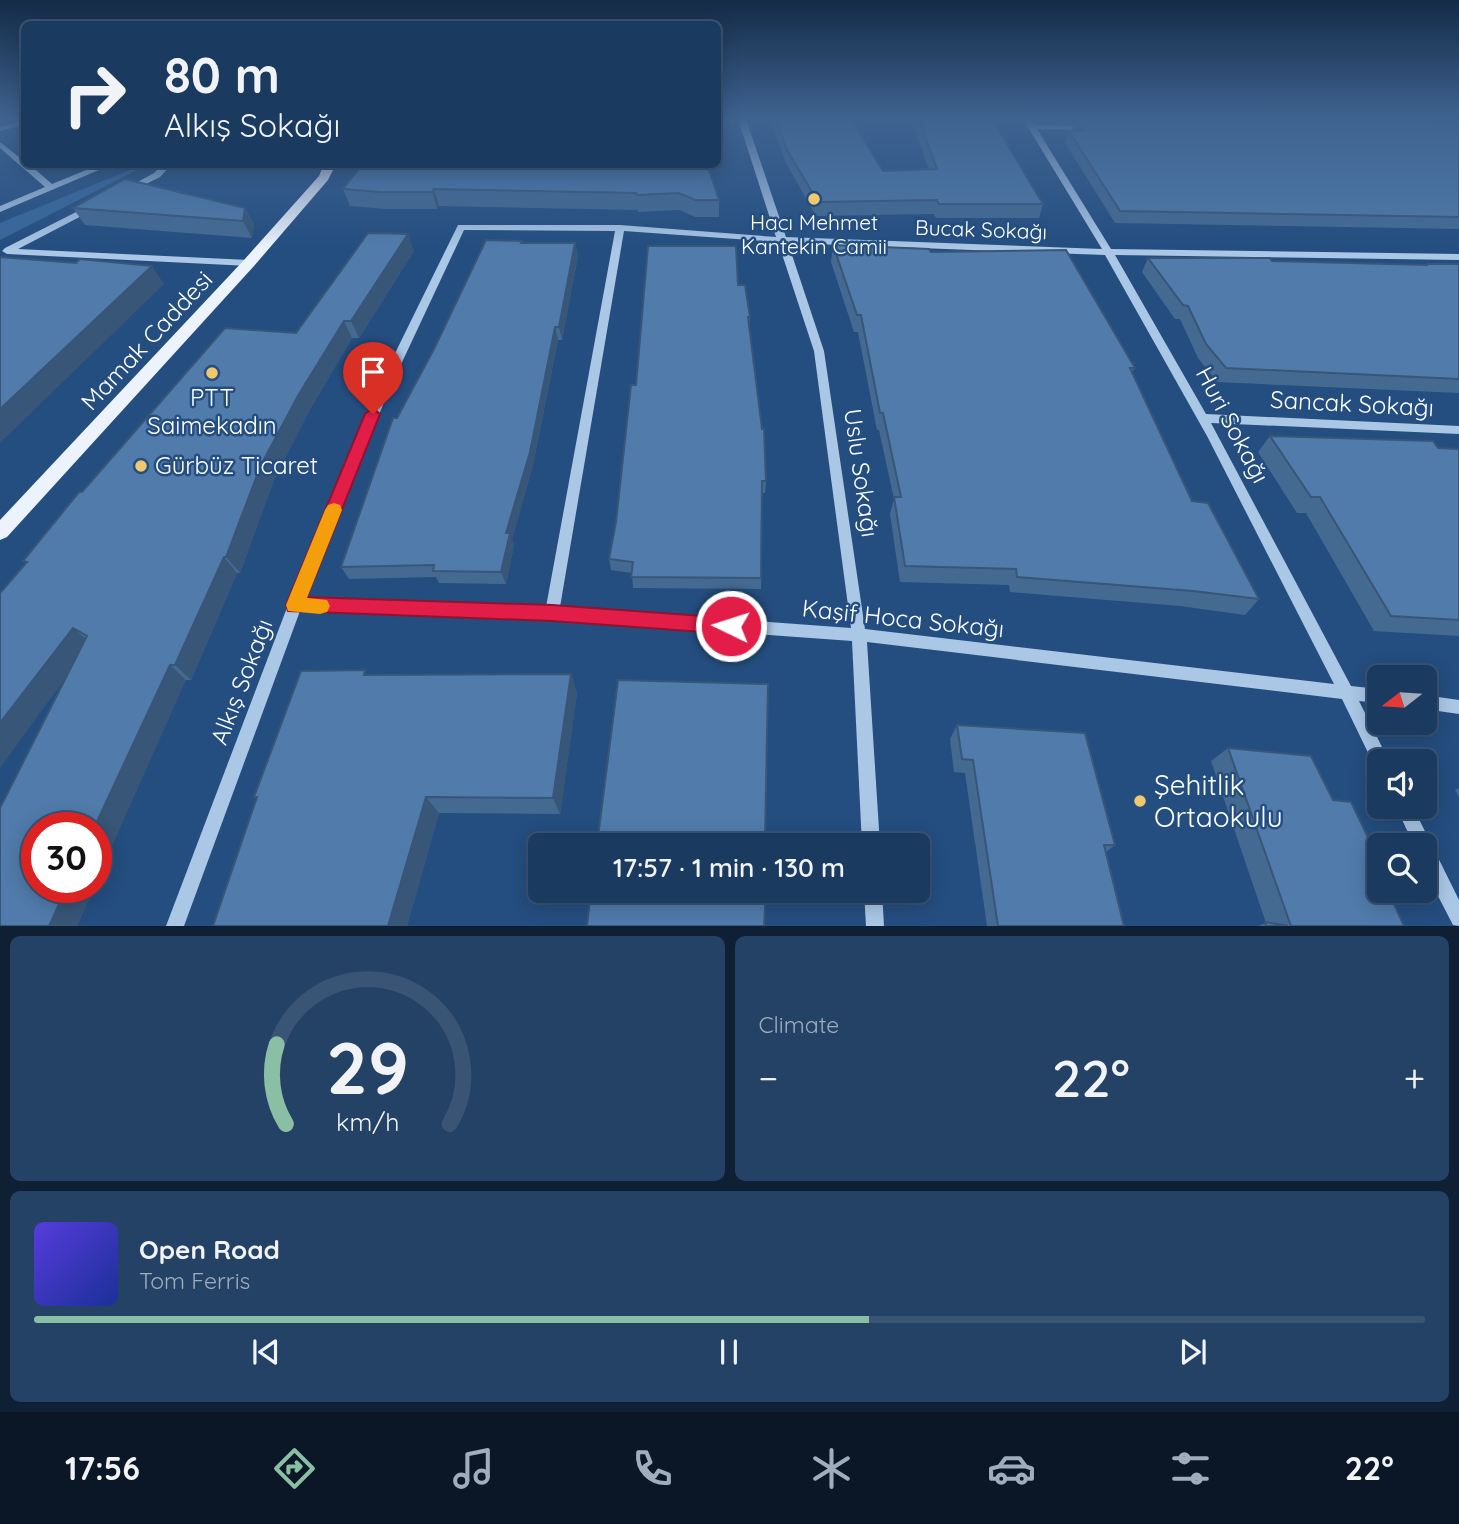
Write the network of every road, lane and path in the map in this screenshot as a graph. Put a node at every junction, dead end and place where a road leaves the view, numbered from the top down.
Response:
1 (757, 162) edge
2 (1054, 162) edge
3 (28, 168) edge
4 (100, 168) edge
5 (164, 168) edge
6 (327, 171) edge
7 (51, 188) junction
8 (122, 192) edge
9 (99, 204) edge
10 (0, 209) edge
11 (461, 227) joint
12 (620, 228) junction
13 (784, 240) junction
14 (3, 252) edge
15 (1109, 252) junction
16 (1459, 257) edge
17 (249, 263) junction
18 (1202, 418) junction
19 (1459, 430) edge
20 (0, 532) edge
21 (295, 605) junction
22 (552, 613) junction
23 (859, 635) junction
24 (1347, 692) junction
25 (1367, 694) edge
26 (1437, 704) edge
27 (1459, 707) edge
28 (1375, 749) edge
29 (870, 833) edge
30 (1437, 874) edge
31 (874, 903) edge
32 (1459, 919) edge
33 (175, 926) edge
34 (875, 926) edge

1 - 13 street, Uslu Sokağı
2 - 15 street, Huri Sokağı
3 - 7 street
4 - 7 street
5 - 8 street
6 - 17 main road, Mamak Caddesi
7 - 10 street
9 - 14 street
11 - 12 street, Bucak Sokağı
11 - 21 street, Alkış Sokağı
12 - 13 street, Bucak Sokağı
12 - 22 street
13 - 15 street, Bucak Sokağı
13 - 23 street, Uslu Sokağı
14 - 17 street
15 - 16 street, Bucak Sokağı
15 - 18 street, Huri Sokağı
17 - 20 main road, Mamak Caddesi
18 - 19 street, Sancak Sokağı
18 - 24 street, Huri Sokağı
21 - 22 street, Kaşif Hoca Sokağı
21 - 33 street, Alkış Sokağı
22 - 23 street, Kaşif Hoca Sokağı
23 - 24 street, Kaşif Hoca Sokağı
23 - 29 street, Uslu Sokağı
24 - 25 street, Kaşif Hoca Sokağı
24 - 28 street, Huri Sokağı
26 - 27 street
30 - 32 street
31 - 34 street

